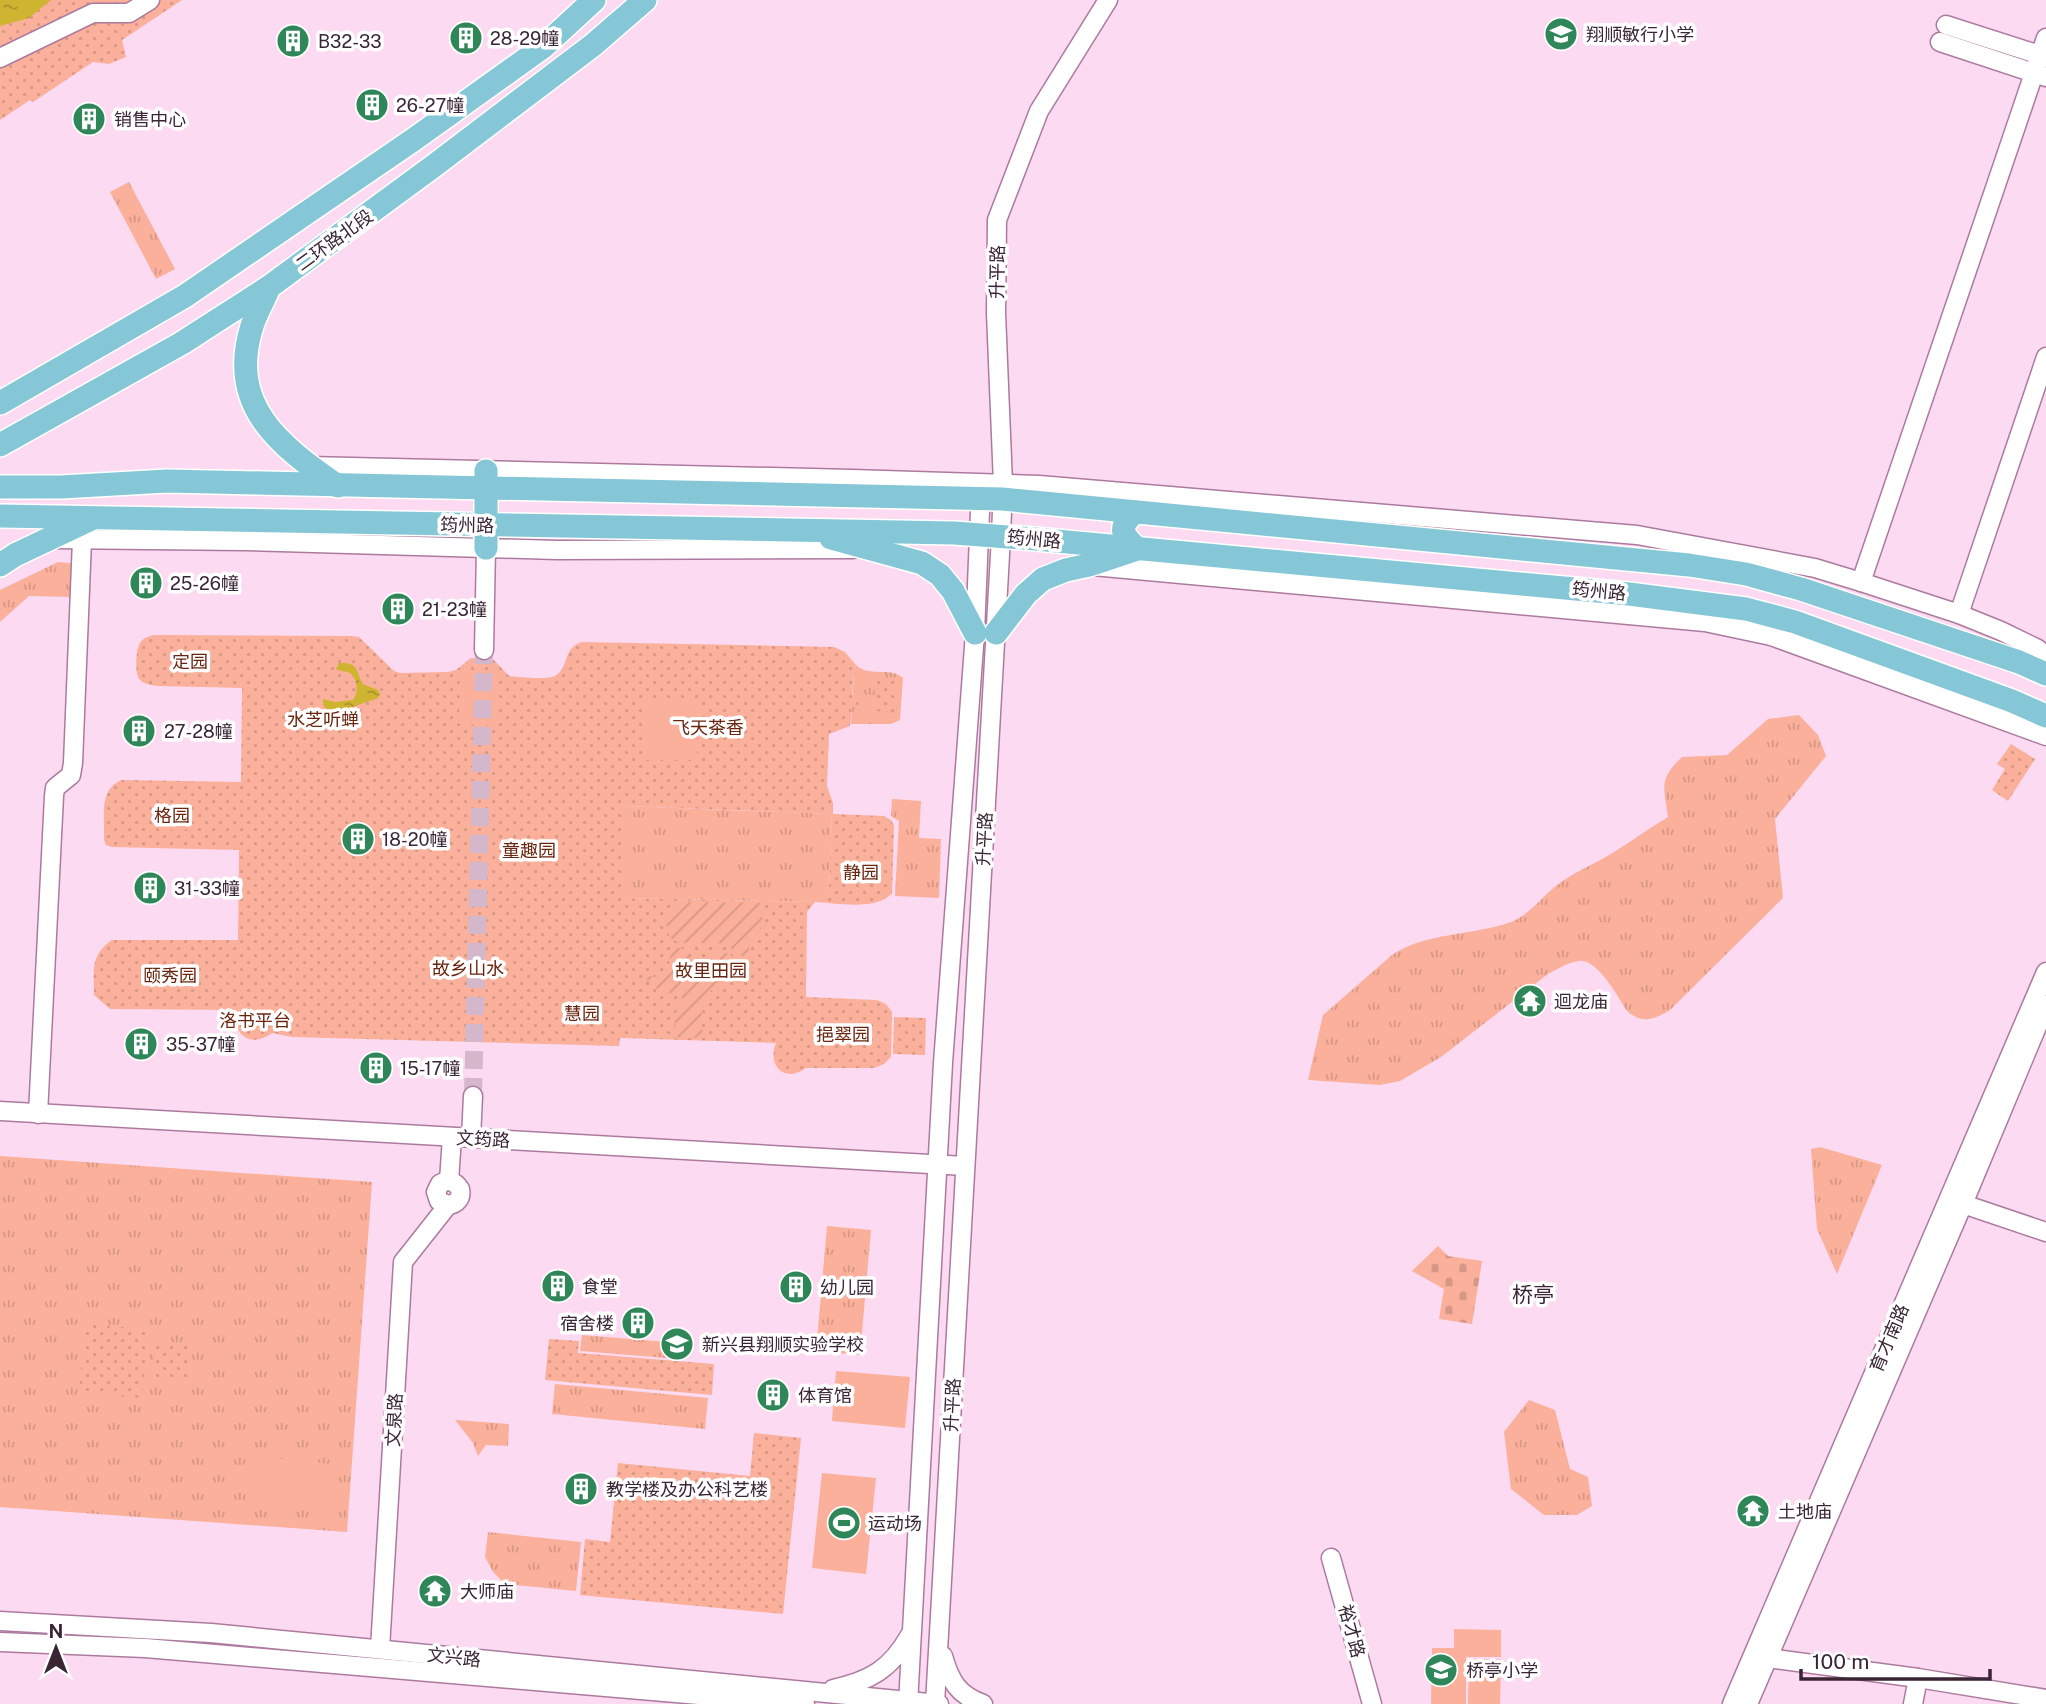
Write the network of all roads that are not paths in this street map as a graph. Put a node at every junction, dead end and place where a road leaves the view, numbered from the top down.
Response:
1 (150, 0) edge
2 (594, 0) edge
3 (645, 0) edge
4 (1108, 0) edge
5 (1946, 25) dead end
6 (1940, 42) dead end
7 (2044, 50) edge
8 (0, 58) edge
9 (2040, 75) edge
10 (413, 140) junction
11 (435, 165) junction
12 (269, 288) junction
13 (160, 311) junction
14 (182, 342) junction
15 (2046, 357) edge
16 (0, 403) edge
17 (0, 445) edge
18 (309, 466) junction
19 (486, 480) junction
20 (338, 486) junction
21 (0, 487) edge
22 (992, 491) junction
23 (1135, 512) junction
24 (0, 516) edge
25 (94, 518) junction
26 (805, 530) junction
27 (991, 536) junction
28 (486, 537) junction
29 (52, 539) junction
30 (82, 540) junction
31 (867, 549) junction
32 (1137, 549) junction
33 (0, 565) edge
34 (1089, 565) junction
35 (1861, 582) junction
36 (1959, 614) junction
37 (986, 633) junction
38 (484, 650) tunnel mouth
39 (2046, 662) edge
40 (2046, 674) edge
41 (2012, 701) junction
42 (2046, 716) edge
43 (2046, 735) edge
44 (2046, 972) edge
45 (2046, 1005) edge
46 (473, 1096) tunnel mouth
47 (0, 1111) edge
48 (38, 1114) junction
49 (452, 1137) junction
50 (471, 1138) junction
51 (937, 1164) junction
52 (965, 1166) junction
53 (1963, 1204) junction
54 (2046, 1232) edge
55 (1332, 1558) dead end
56 (0, 1621) edge
57 (912, 1632) junction
58 (939, 1640) junction
59 (0, 1642) edge
60 (380, 1649) junction
61 (1768, 1658) junction
62 (514, 1671) junction
63 (1918, 1678) junction
64 (810, 1698) edge
65 (2046, 1699) edge
66 (908, 1702) edge
67 (886, 1704) edge
68 (936, 1704) edge
69 (983, 1704) edge
70 (1372, 1704) edge
71 (1732, 1704) edge
72 (1748, 1704) edge
73 (1913, 1704) edge

1 - 8 street
2 - 10 main road, 二环路北段
3 - 11 main road, 二环路北段
4 - 22 street, 升平路
5 - 7 street
6 - 9 street
7 - 9 street
9 - 35 street
10 - 11 main road
10 - 13 main road, 二环路北段
11 - 12 main road, 二环路北段
12 - 14 main road, 二环路北段
12 - 18 main road
13 - 14 main road
13 - 16 main road, 二环路北段
14 - 17 main road, 二环路北段
15 - 36 street
18 - 19 street
18 - 20 main road
19 - 20 main road, 筠州路
19 - 22 main road, 筠州路
19 - 28 main road
20 - 21 main road, 筠州路
22 - 23 main road, 筠州路
22 - 27 street, 升平路
22 - 35 street
23 - 32 main road
23 - 40 main road, 筠州路
24 - 25 main road, 筠州路
25 - 28 main road, 筠州路
25 - 29 main road
26 - 27 main road, 筠州路
26 - 28 main road, 筠州路
26 - 31 main road
27 - 32 main road, 筠州路
27 - 37 street, 升平路
28 - 30 street
28 - 31 street
28 - 38 street
29 - 30 street
29 - 33 main road
30 - 48 street
31 - 37 main road
32 - 34 main road
32 - 41 main road, 筠州路
34 - 37 main road
34 - 43 street
35 - 36 street
36 - 39 street
37 - 51 street, 升平路
37 - 52 street, 升平路
41 - 42 main road, 筠州路
41 - 43 main road
44 - 71 street, 育才南路
45 - 53 street, 育才南路
46 - 50 street
47 - 48 street, 文筠路
48 - 49 street, 文筠路
49 - 50 street, 文筠路
49 - 60 street, 文泉路
50 - 51 street, 文筠路
51 - 52 street, 文筠路
51 - 57 street, 升平路
52 - 58 street, 升平路
53 - 54 street
53 - 61 street, 育才南路
55 - 70 street, 裕才路
56 - 60 street, 文兴路
57 - 64 street
57 - 66 street, 升平路
58 - 68 street, 升平路
58 - 69 street
59 - 62 street, 文兴路
60 - 62 street, 文兴路
61 - 63 street
61 - 72 street, 育才南路
62 - 64 street, 文兴路
63 - 65 street
63 - 73 street
64 - 66 street, 文兴路
66 - 67 street, 文兴路
66 - 68 street, 文兴路

